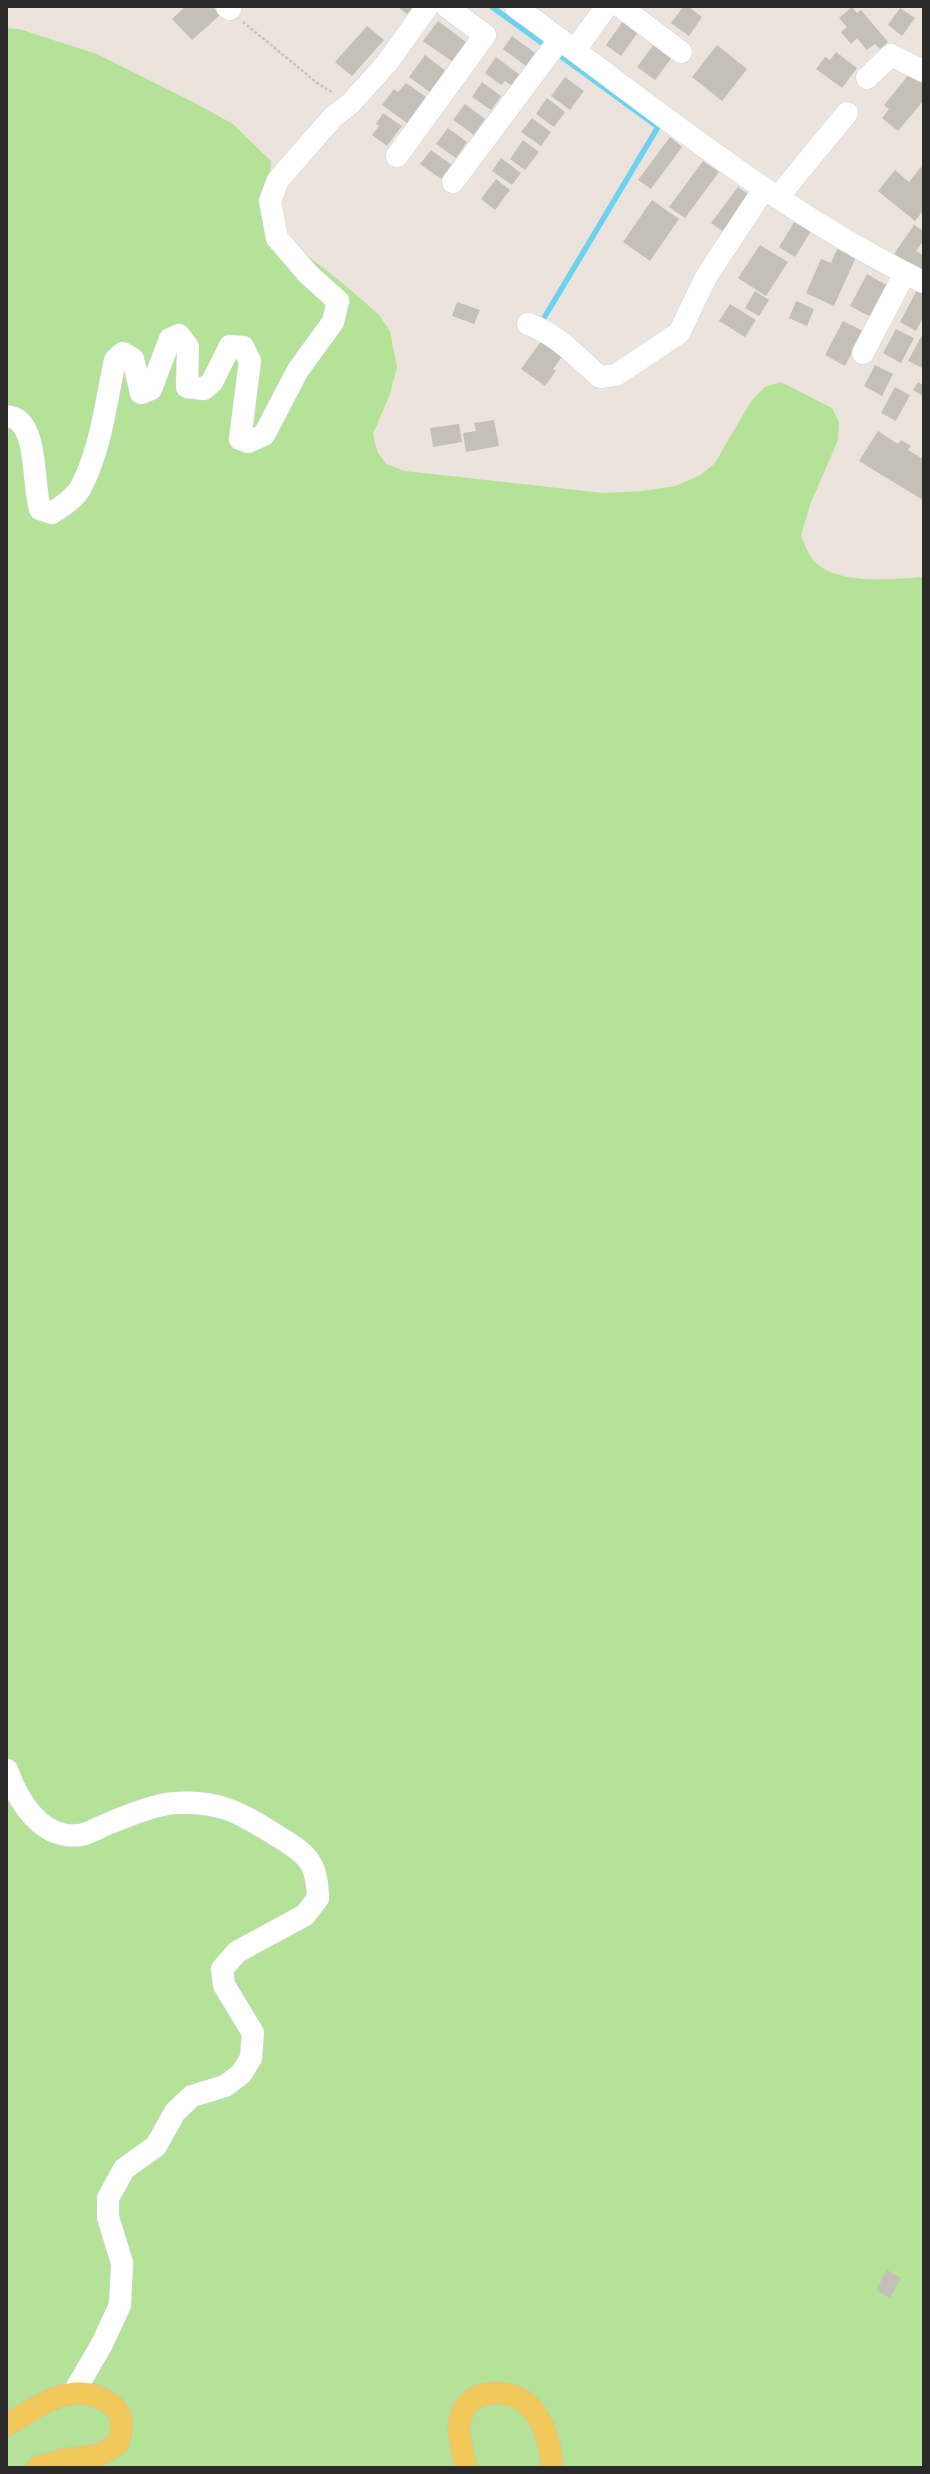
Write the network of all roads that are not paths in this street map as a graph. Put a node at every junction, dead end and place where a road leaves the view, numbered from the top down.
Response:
1 (427, 7) edge
2 (447, 7) edge
3 (516, 7) edge
4 (606, 7) edge
5 (621, 7) edge
6 (568, 44) junction
7 (681, 52) dead end
8 (923, 71) edge
9 (867, 78) dead end
10 (847, 113) dead end
11 (398, 156) dead end
12 (453, 182) dead end
13 (771, 193) junction
14 (914, 278) edge
15 (528, 324) dead end
16 (862, 353) dead end
17 (7, 416) edge
18 (7, 1770) edge
19 (74, 2392) junction
20 (7, 2425) edge
21 (38, 2467) edge
22 (466, 2467) edge
23 (552, 2467) edge

1 - 17 street
2 - 11 street
3 - 6 street
4 - 6 street
5 - 7 street
6 - 12 street
6 - 13 street
8 - 9 street
10 - 13 street
13 - 14 street
13 - 15 street
14 - 16 street
18 - 19 street
19 - 20 main road
19 - 21 main road
22 - 23 main road

